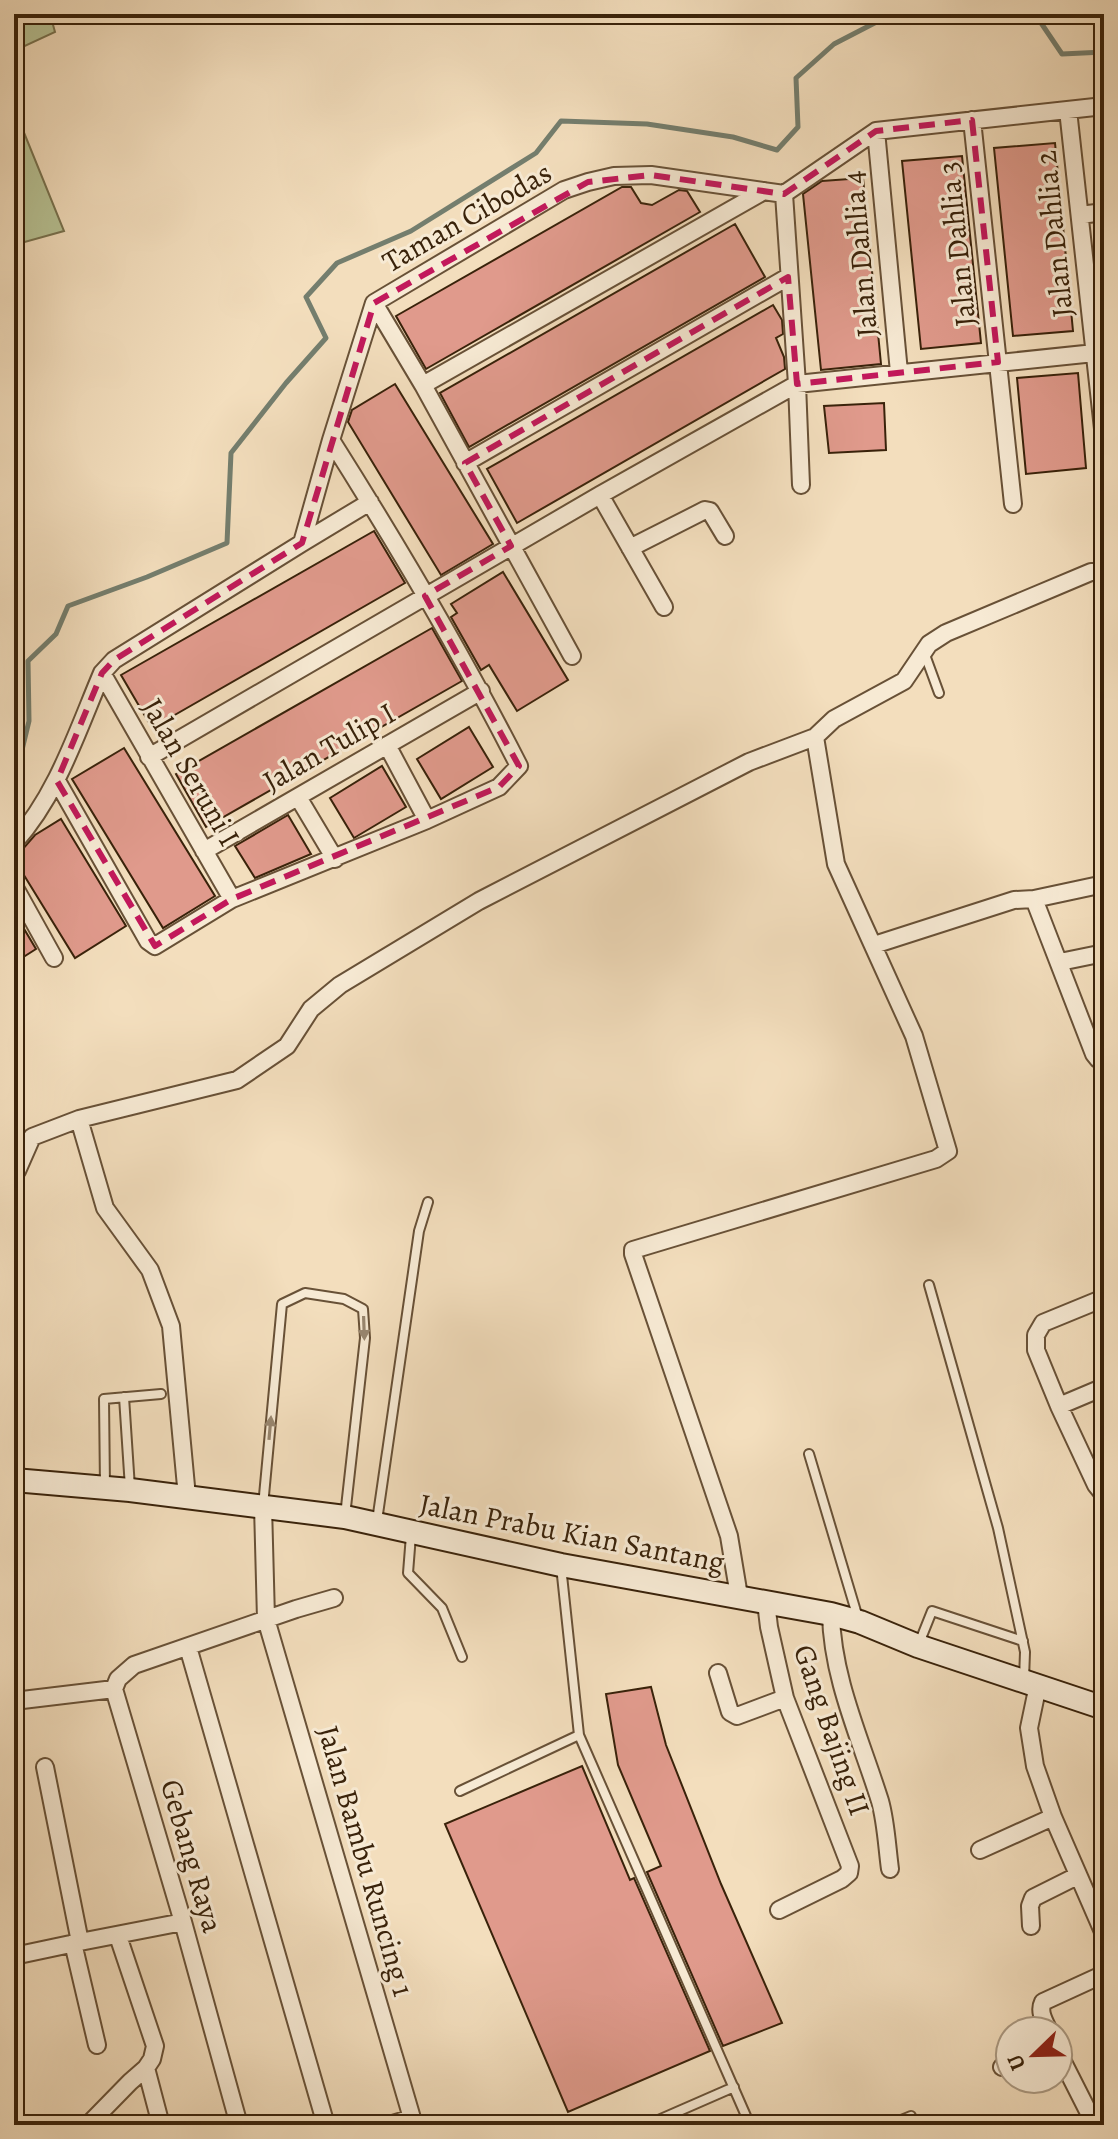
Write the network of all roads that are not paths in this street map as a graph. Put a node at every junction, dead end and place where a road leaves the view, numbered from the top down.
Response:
1 (1104, 106) edge
2 (1068, 110) junction
3 (972, 120) junction
4 (876, 131) junction
5 (764, 191) junction
6 (784, 194) junction
7 (1104, 212) edge
8 (1080, 215) junction
9 (788, 277) junction
10 (374, 303) junction
11 (1097, 315) edge
12 (1099, 353) edge
13 (998, 362) junction
14 (899, 372) junction
15 (797, 384) junction
16 (423, 385) junction
17 (1104, 438) edge
18 (331, 440) junction
19 (465, 463) junction
20 (801, 485) dead end
21 (600, 495) junction
22 (370, 502) junction
23 (1013, 504) dead end
24 (725, 536) dead end
25 (302, 543) junction
26 (511, 546) junction
27 (630, 548) junction
28 (1103, 570) edge
29 (425, 596) junction
30 (664, 607) dead end
31 (924, 651) junction
32 (572, 656) dead end
33 (102, 673) junction
34 (481, 691) junction
35 (939, 693) dead end
36 (815, 737) junction
37 (387, 745) junction
38 (149, 757) junction
39 (57, 781) junction
40 (298, 797) junction
41 (427, 820) junction
42 (14, 843) edge
43 (204, 851) junction
44 (335, 859) junction
45 (1104, 884) edge
46 (14, 886) edge
47 (232, 899) junction
48 (1034, 899) junction
49 (874, 945) junction
50 (1104, 953) edge
51 (54, 958) dead end
52 (1060, 962) junction
53 (1104, 1058) edge
54 (79, 1119) junction
55 (14, 1173) edge
56 (428, 1202) dead end
57 (929, 1285) dead end
58 (1104, 1298) edge
59 (1104, 1387) edge
60 (161, 1394) dead end
61 (124, 1397) junction
62 (1059, 1406) junction
63 (809, 1454) dead end
64 (14, 1480) edge
65 (1101, 1487) edge
66 (105, 1488) junction
67 (130, 1490) junction
68 (187, 1497) junction
69 (263, 1506) junction
70 (345, 1517) junction
71 (377, 1524) junction
72 (412, 1532) junction
73 (561, 1565) junction
74 (739, 1596) junction
75 (334, 1598) dead end
76 (766, 1602) junction
77 (831, 1614) junction
78 (266, 1619) junction
79 (860, 1622) junction
80 (1023, 1641) junction
81 (918, 1646) junction
82 (188, 1647) junction
83 (462, 1657) dead end
84 (718, 1673) dead end
85 (1031, 1683) junction
86 (114, 1689) junction
87 (785, 1698) junction
88 (14, 1701) edge
89 (1104, 1708) edge
90 (579, 1735) junction
91 (45, 1767) dead end
92 (460, 1791) dead end
93 (1053, 1817) junction
94 (980, 1850) dead end
95 (890, 1869) dead end
96 (1077, 1876) junction
97 (779, 1910) dead end
98 (183, 1922) junction
99 (1031, 1926) dead end
100 (1104, 1934) edge
101 (118, 1936) junction
102 (76, 1942) junction
103 (14, 1956) edge
104 (1104, 1974) edge
105 (1042, 2015) edge
106 (97, 2045) dead end
107 (146, 2068) junction
108 (1074, 2084) edge
109 (734, 2087) junction
110 (911, 2116) dead end
111 (413, 2122) edge
112 (88, 2125) edge
113 (161, 2125) edge
114 (239, 2125) edge
115 (326, 2125) edge
116 (389, 2125) edge
117 (647, 2125) edge
118 (750, 2125) edge
119 (889, 2125) edge
120 (1095, 2125) edge

1 - 2 street
2 - 3 street
2 - 8 street, Jalan Dahlia 2
3 - 4 street
3 - 13 street, Jalan Dahlia 3
4 - 6 street
4 - 14 street, Jalan Dahlia 4
5 - 6 street, Taman Cibodas
5 - 10 street, Taman Cibodas
5 - 16 street
6 - 9 street
7 - 8 street
8 - 11 street, Jalan Dahlia 2
9 - 15 street
9 - 19 street
10 - 16 street
10 - 18 street, Taman Cibodas
11 - 12 street, Jalan Dahlia 2
12 - 13 street
12 - 17 street, Jalan Dahlia 2
13 - 14 street
13 - 23 street, Jalan Dahlia 3
14 - 15 street
15 - 20 street
15 - 21 street
16 - 19 street
18 - 22 street
18 - 25 street, Taman Cibodas
19 - 26 street
21 - 26 street
21 - 27 street
22 - 25 street
22 - 29 street
24 - 27 street
25 - 33 street
26 - 29 street
26 - 32 street
27 - 30 street
28 - 31 street
29 - 34 street
29 - 38 street
31 - 35 lane
31 - 36 street
33 - 38 street, Jalan Seruni I
33 - 39 street
34 - 37 street, Jalan Tulip I
34 - 41 street
36 - 49 street
36 - 54 street
37 - 40 street, Jalan Tulip I
37 - 41 street
38 - 43 street, Jalan Seruni I
39 - 42 street
39 - 47 street
40 - 43 street, Jalan Tulip I
40 - 44 street
41 - 44 street
43 - 47 street, Jalan Seruni I
44 - 47 street
45 - 48 street
46 - 51 street
48 - 49 street
48 - 52 street
49 - 74 street
50 - 52 street
52 - 53 street
54 - 55 street
54 - 68 street
56 - 71 lane
57 - 80 lane
58 - 62 street
59 - 62 street
60 - 61 lane
61 - 66 lane
61 - 67 lane
62 - 65 street
63 - 79 lane
64 - 66 main road, Jalan Prabu Kian Santang
66 - 67 main road, Jalan Prabu Kian Santang
67 - 68 main road, Jalan Prabu Kian Santang
68 - 69 main road, Jalan Prabu Kian Santang
69 - 70 main road, Jalan Prabu Kian Santang
69 -> 70 lane
69 - 78 street
70 - 71 main road, Jalan Prabu Kian Santang
71 - 72 main road, Jalan Prabu Kian Santang
72 - 73 main road, Jalan Prabu Kian Santang
72 - 83 lane
73 - 74 main road, Jalan Prabu Kian Santang
73 - 90 lane
74 - 76 main road, Jalan Prabu Kian Santang
75 - 78 street
76 - 77 main road, Jalan Prabu Kian Santang
76 - 87 street, Gang Bajing II
77 - 79 main road, Jalan Prabu Kian Santang
77 - 95 street
78 - 82 street
78 - 111 street, Jalan Bambu Runcing 1
79 - 81 main road, Jalan Prabu Kian Santang
80 - 81 lane
80 - 85 lane
81 - 85 main road, Jalan Prabu Kian Santang
82 - 86 street
82 - 115 street, Gebang Raya
84 - 87 street
85 - 89 main road, Jalan Prabu Kian Santang
85 - 93 street
86 - 88 street
86 - 98 street, Gebang Raya
87 - 97 street, Gang Bajing II
90 - 92 lane
90 - 109 lane
91 - 102 street
93 - 94 street
93 - 96 street
96 - 99 street
96 - 100 street
98 - 101 street
98 - 114 street, Gebang Raya
101 - 102 street
101 - 107 street
102 - 103 street
102 - 106 street
104 - 105 street
107 - 112 street
107 - 113 street
108 - 120 street
109 - 117 lane
109 - 118 lane
110 - 119 lane
111 - 116 street

